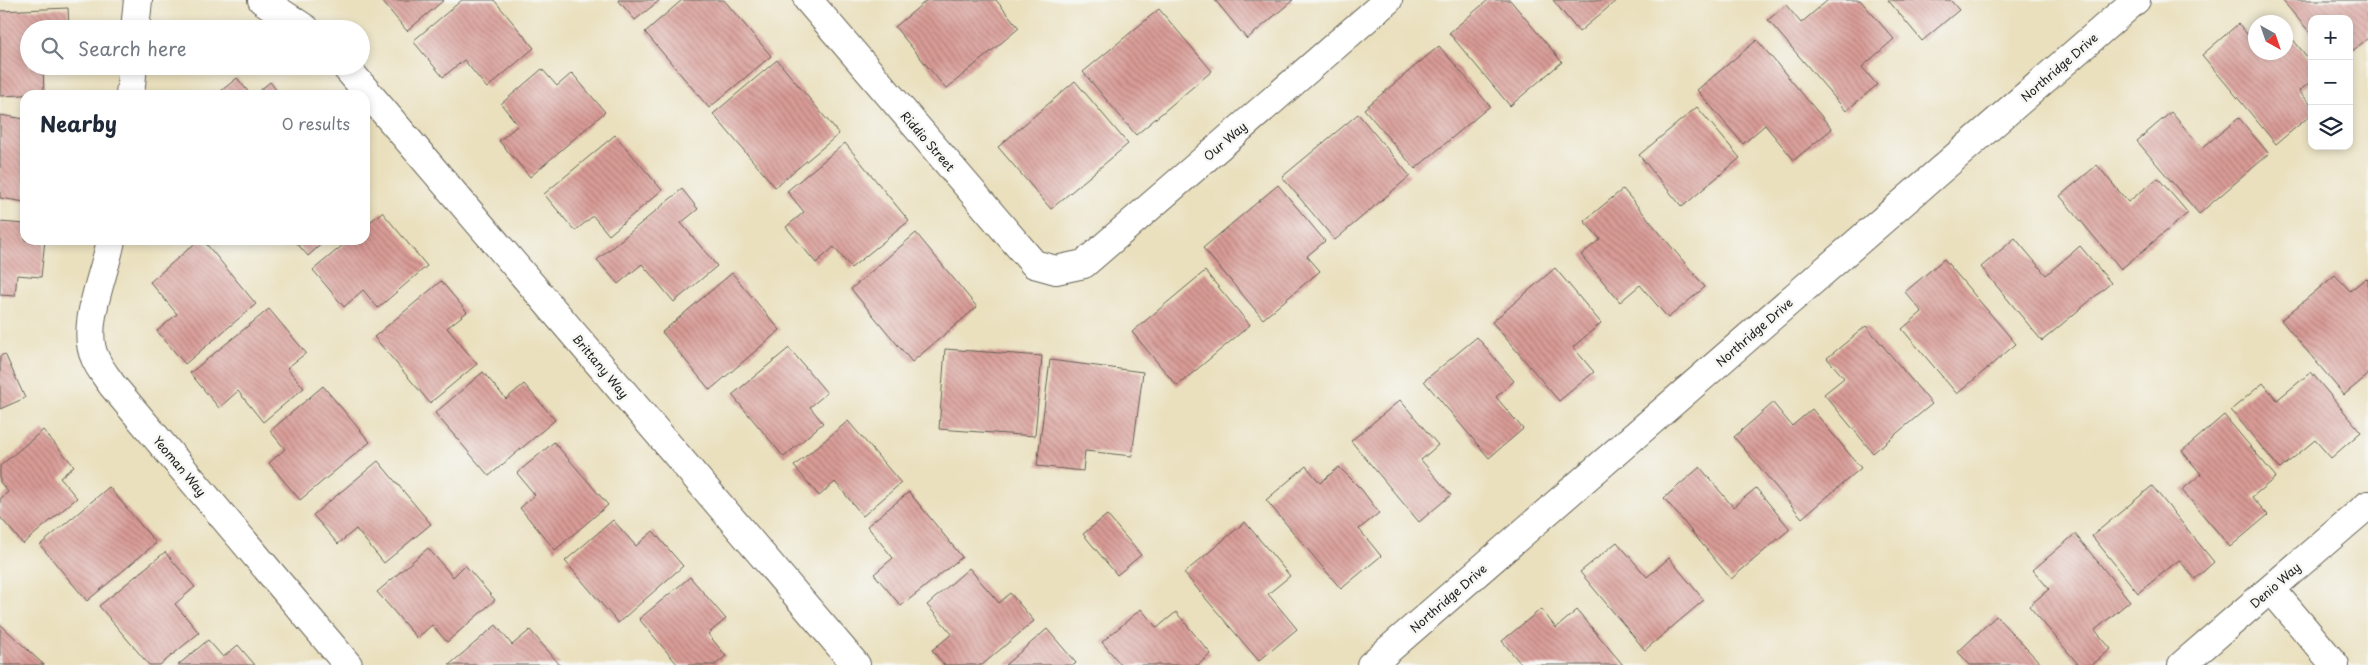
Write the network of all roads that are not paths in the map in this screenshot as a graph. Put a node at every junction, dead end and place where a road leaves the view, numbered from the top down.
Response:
1 (138, 0) edge
2 (262, 0) edge
3 (808, 0) edge
4 (1388, 0) edge
5 (2136, 0) edge
6 (137, 20) edge
7 (292, 20) edge
8 (132, 75) edge
9 (353, 75) edge
10 (131, 90) edge
11 (365, 90) edge
12 (370, 95) edge
13 (110, 245) edge
14 (1056, 270) joint
15 (2368, 506) edge
16 (2271, 589) junction
17 (348, 665) edge
18 (856, 665) edge
19 (1371, 665) edge
20 (2182, 665) edge
21 (2335, 665) edge

1 - 6 street
2 - 7 street
3 - 14 street, Riddio Street
4 - 14 street, Our Way
5 - 19 street, Northridge Drive
8 - 10 street
9 - 11 street, Brittany Way
12 - 18 street, Brittany Way
13 - 17 street, Yeoman Way
15 - 16 street, Denio Way
16 - 20 street, Denio Way
16 - 21 street

